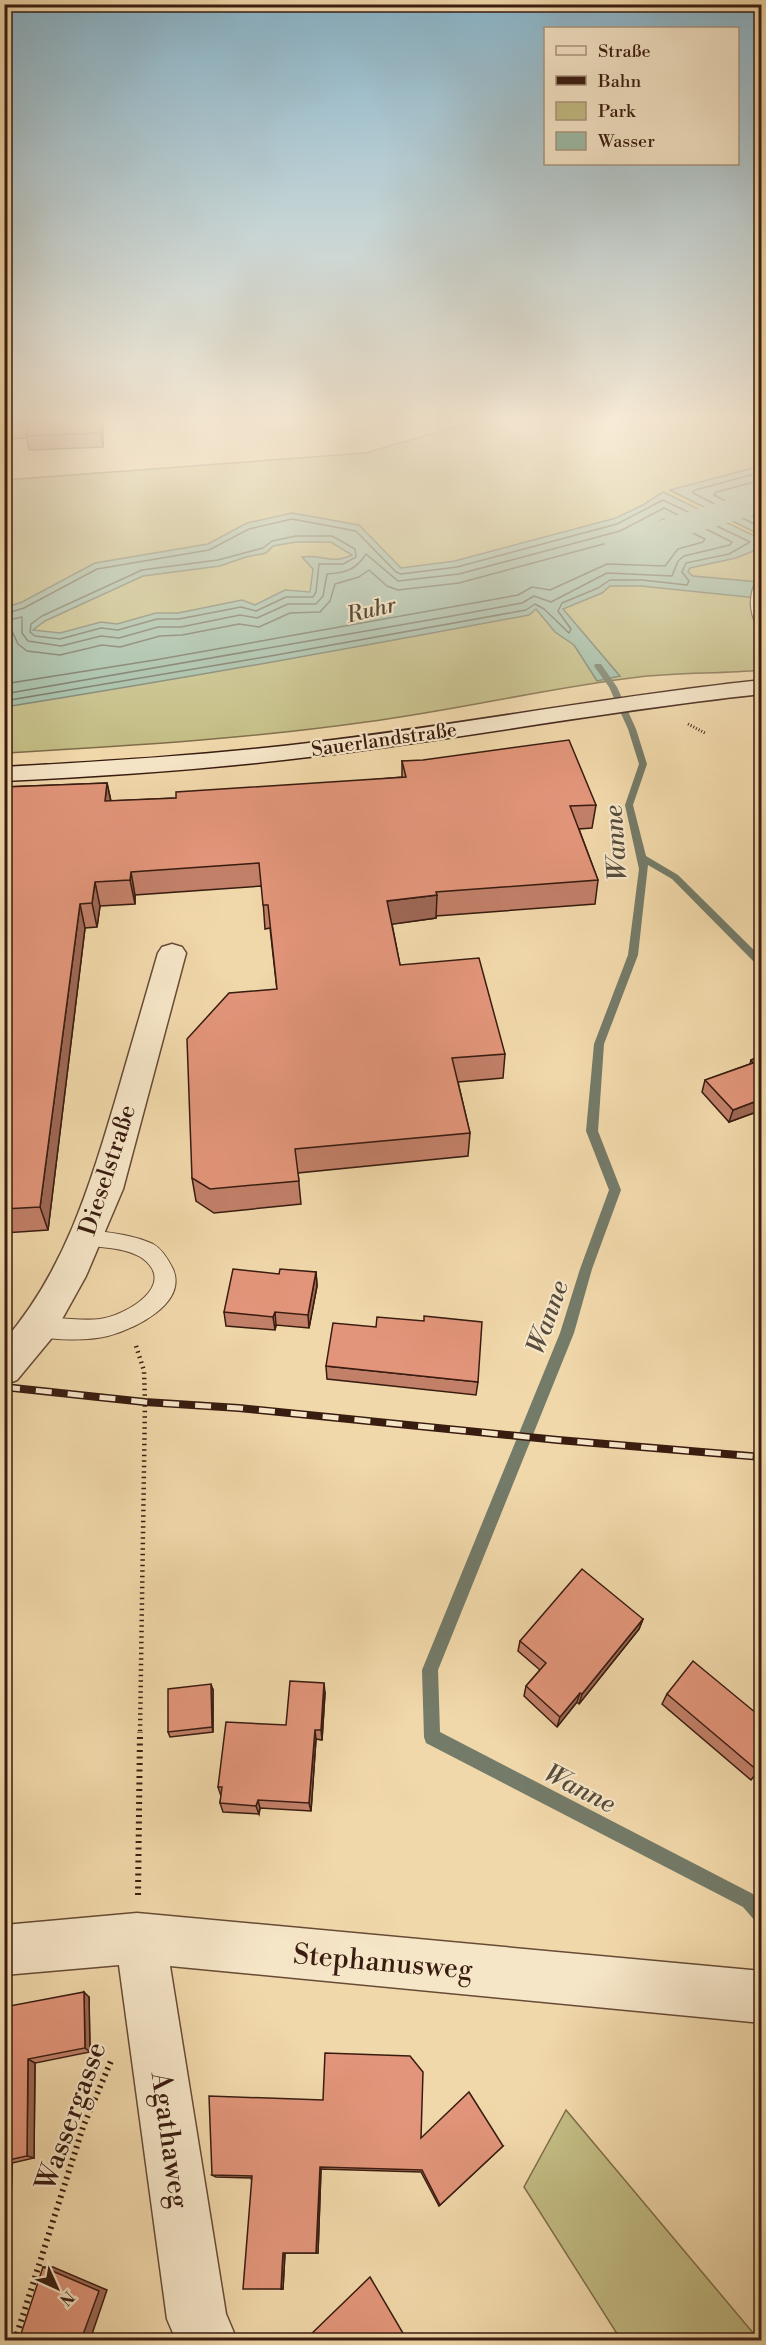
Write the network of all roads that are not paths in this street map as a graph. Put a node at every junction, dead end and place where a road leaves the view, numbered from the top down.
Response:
1 (761, 579) edge
2 (762, 625) edge
3 (762, 687) edge
4 (4, 774) edge
5 (172, 953) dead end
6 (86, 1237) junction
7 (38, 1328) junction
8 (4, 1369) edge
9 (137, 1938) junction
10 (4, 1950) edge
11 (762, 1997) edge
12 (207, 2340) edge

1 - 2 lane
3 - 4 street, Sauerlandstraße
5 - 6 street, Dieselstraße
6 - 7 street, Dieselstraße
6 - 7 lane
7 - 8 street, Dieselstraße
9 - 10 street, Stephanusweg
9 - 11 street, Stephanusweg
9 - 12 street, Agathaweg

